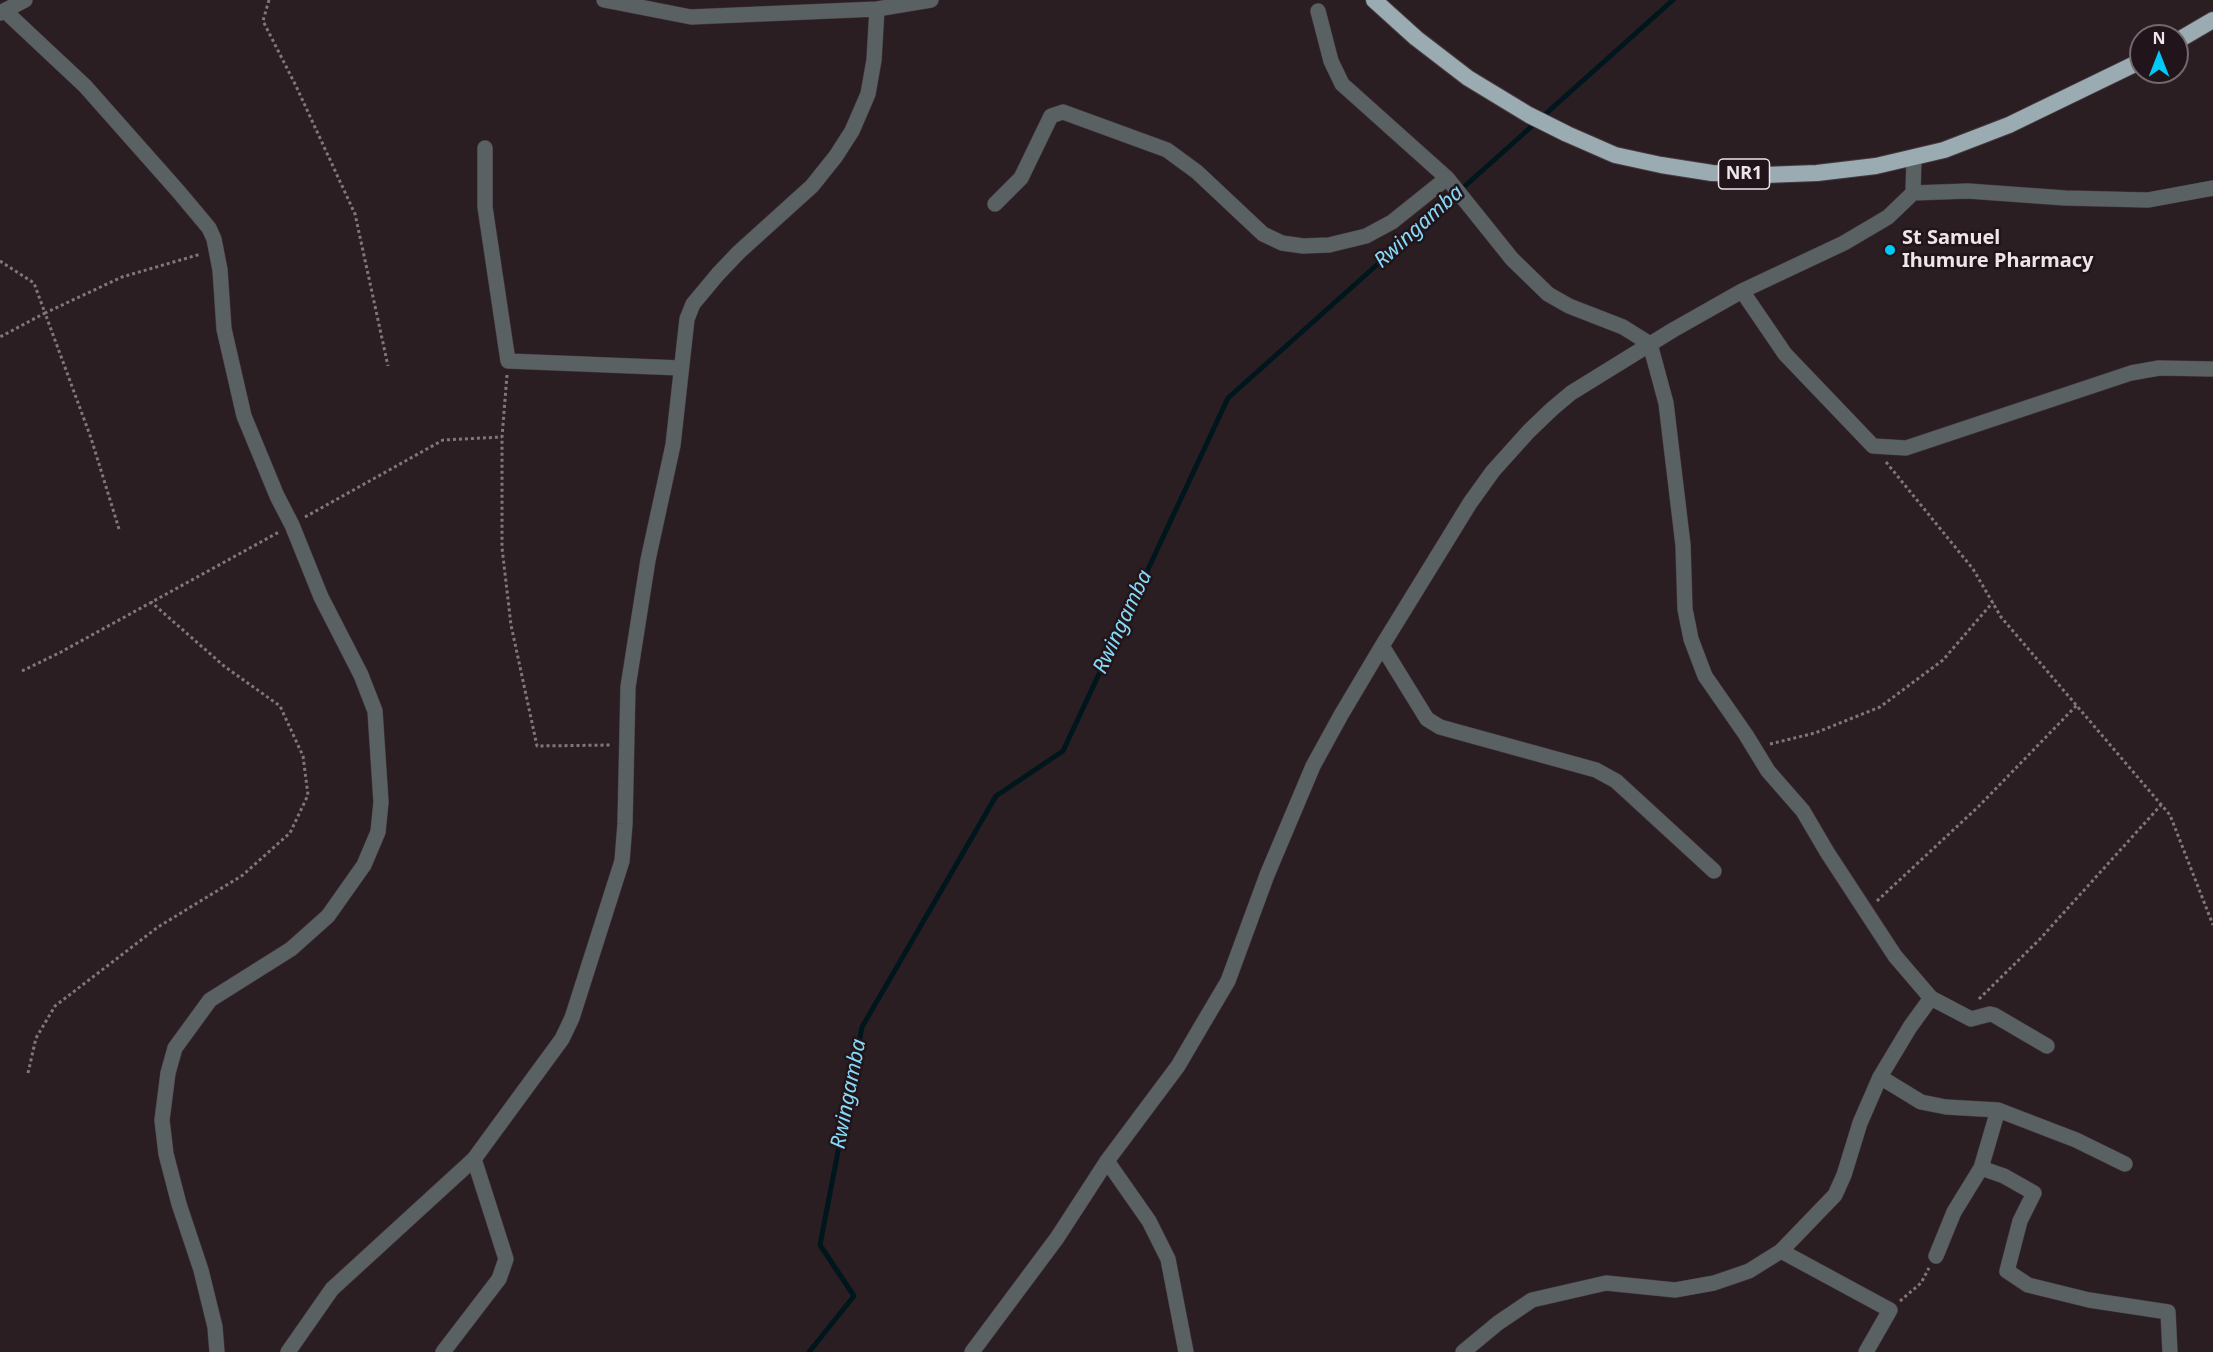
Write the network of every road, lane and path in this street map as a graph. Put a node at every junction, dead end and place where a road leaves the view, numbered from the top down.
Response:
1 (25, 0) edge
2 (269, 0) edge
3 (604, 0) edge
4 (931, 0) edge
5 (1374, 0) edge
6 (878, 9) junction
7 (1318, 10) dead end
8 (3, 12) edge
9 (2213, 20) edge
10 (2189, 34) edge
11 (2129, 67) edge
12 (485, 148) dead end
13 (1914, 157) junction
14 (1448, 178) junction
15 (2213, 188) edge
16 (1913, 193) junction
17 (995, 204) dead end
18 (217, 249) junction
19 (0, 261) edge
20 (1742, 291) junction
21 (45, 313) junction
22 (0, 337) edge
23 (1650, 344) junction
24 (508, 361) junction
25 (388, 366) dead end
26 (681, 368) junction
27 (2213, 369) edge
28 (502, 438) junction
29 (1874, 446) junction
30 (292, 525) junction
31 (119, 529) dead end
32 (152, 602) junction
33 (1993, 602) junction
34 (1382, 646) junction
35 (22, 671) dead end
36 (2077, 705) junction
37 (627, 744) junction
38 (1754, 747) junction
39 (2161, 805) junction
40 (1714, 871) dead end
41 (1865, 912) junction
42 (2213, 925) edge
43 (1931, 998) junction
44 (1962, 1015) junction
45 (2047, 1046) dead end
46 (27, 1073) dead end
47 (1880, 1077) junction
48 (1998, 1110) junction
49 (474, 1159) junction
50 (1107, 1161) junction
51 (2125, 1164) dead end
52 (1981, 1168) junction
53 (1781, 1251) junction
54 (1936, 1256) joint
55 (1890, 1310) junction
56 (217, 1352) edge
57 (288, 1352) edge
58 (443, 1352) edge
59 (972, 1352) edge
60 (1186, 1352) edge
61 (1463, 1352) edge
62 (1866, 1352) edge
63 (2170, 1352) edge

1 - 8 street
2 - 25 path
3 - 6 street
4 - 6 street
5 - 13 highway, NR1
6 - 26 street
7 - 14 street
8 - 18 street
9 - 10 highway
11 - 13 highway, NR1
12 - 24 street
13 - 16 street
14 - 17 street
14 - 23 street
15 - 16 street
16 - 20 street
18 - 21 path
18 - 30 street
19 - 21 path
20 - 23 street
20 - 29 street
21 - 22 path
21 - 31 path
23 - 34 street
23 - 38 street
24 - 26 street
24 - 28 path
26 - 37 street
27 - 29 street
28 - 30 path
28 - 37 path
29 - 33 path
30 - 32 path
30 - 56 street
32 - 35 path
32 - 46 path
33 - 36 path
33 - 38 path
34 - 40 street
34 - 50 street
36 - 39 path
36 - 41 path
37 - 49 street
38 - 41 street
39 - 42 path
39 - 44 path
41 - 43 street
43 - 44 street
43 - 47 street
44 - 45 street
47 - 48 street
47 - 53 street
48 - 51 street
48 - 52 street
49 - 57 street
49 - 58 street
50 - 59 street
50 - 60 street
52 - 54 street
52 - 63 street
53 - 55 street
53 - 61 street
54 - 55 path
55 - 62 street

